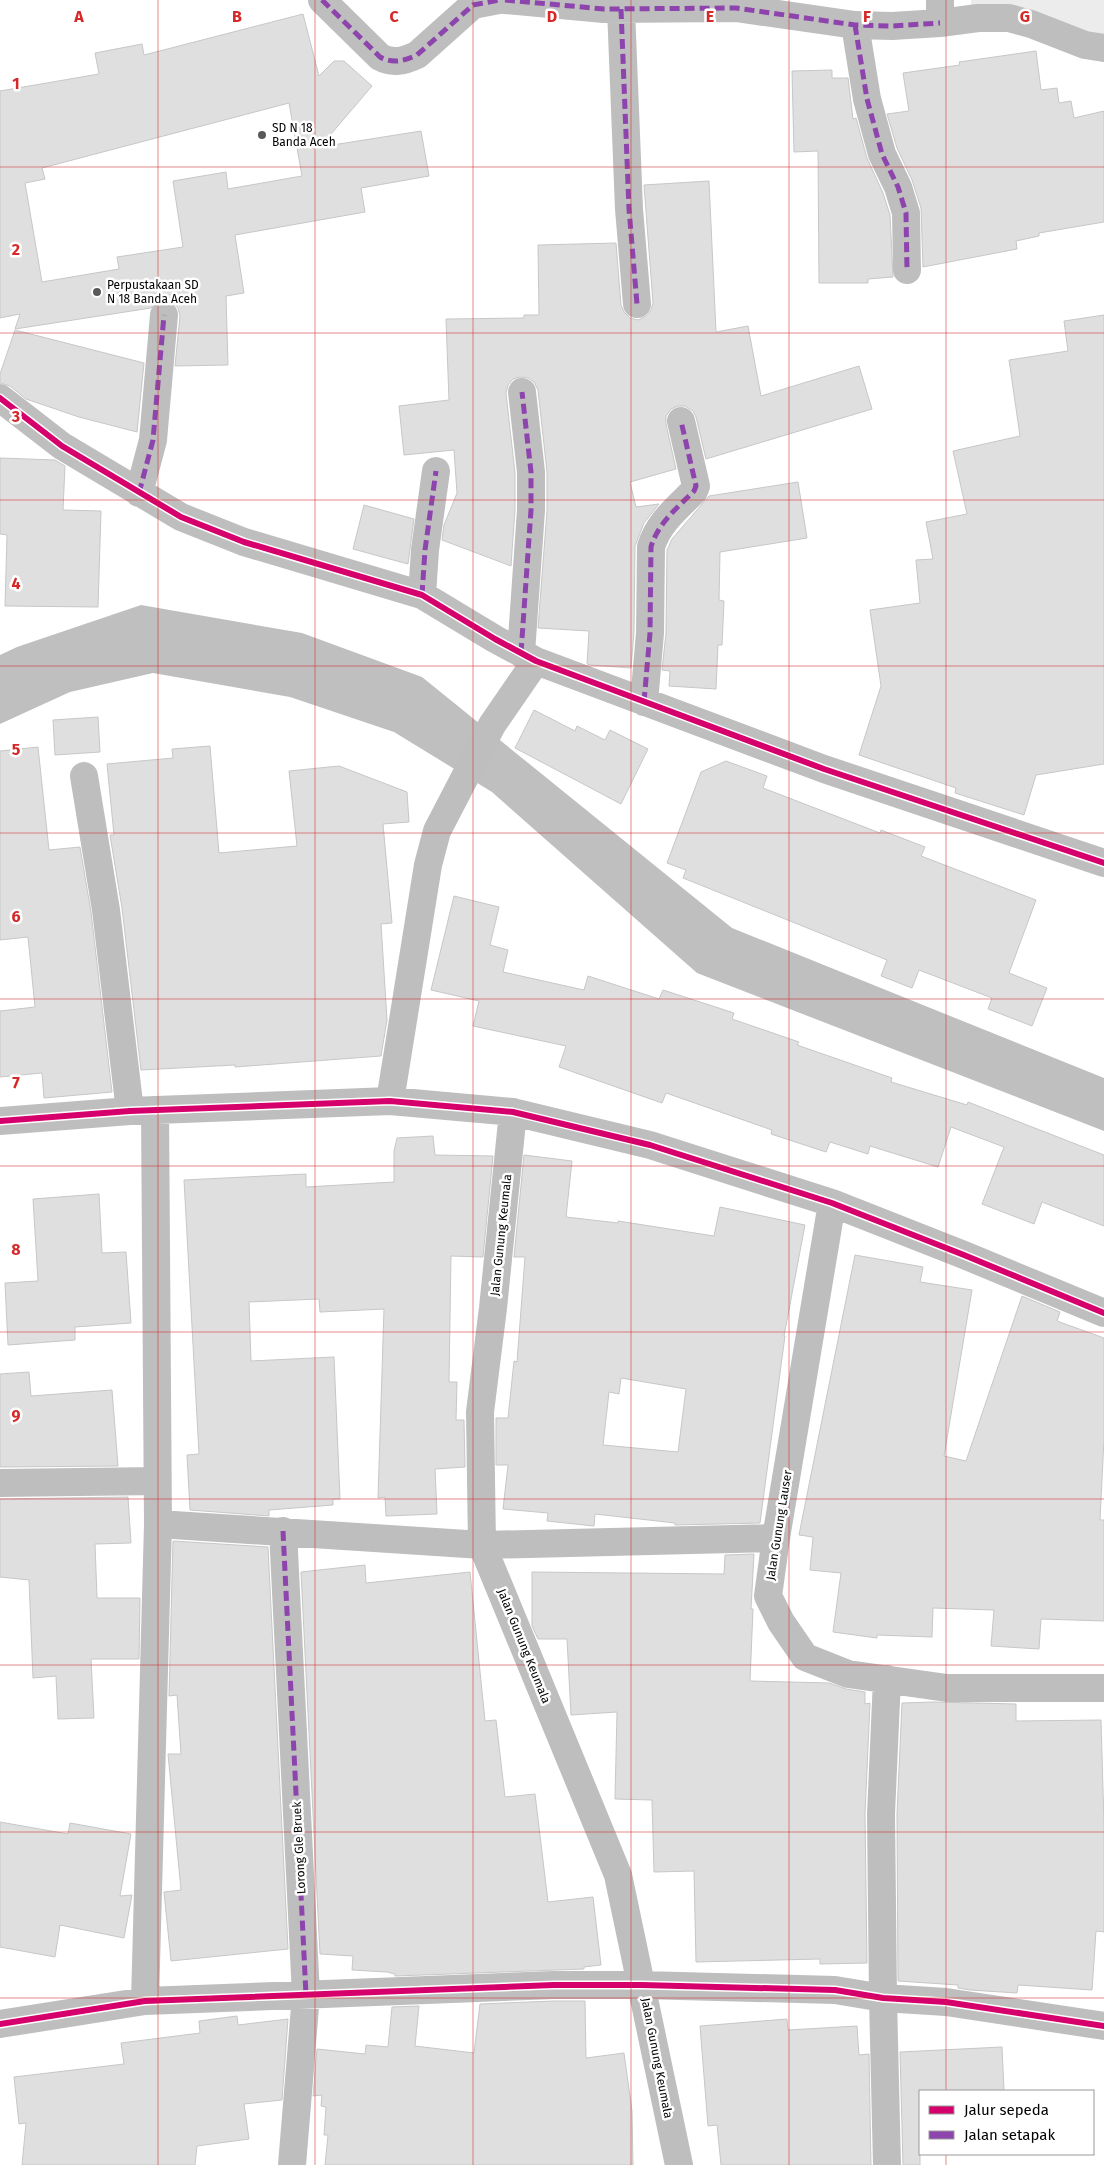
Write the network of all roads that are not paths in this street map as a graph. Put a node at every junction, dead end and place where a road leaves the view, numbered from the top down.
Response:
1 (322, 0) edge
2 (499, 0) edge
3 (505, 0) edge
4 (736, 4) edge
5 (610, 6) edge
6 (940, 11) edge
7 (855, 25) junction
8 (1104, 48) edge
9 (907, 270) dead end
10 (637, 304) dead end
11 (164, 315) dead end
12 (522, 392) dead end
13 (0, 398) edge
14 (681, 421) dead end
15 (436, 471) dead end
16 (139, 493) junction
17 (422, 595) junction
18 (529, 657) junction
19 (644, 702) junction
20 (84, 776) dead end
21 (1104, 862) edge
22 (390, 1101) junction
23 (142, 1111) junction
24 (513, 1112) junction
25 (0, 1121) edge
26 (832, 1203) junction
27 (1104, 1313) edge
28 (157, 1481) junction
29 (0, 1483) edge
30 (158, 1524) junction
31 (283, 1531) junction
32 (776, 1538) junction
33 (482, 1546) junction
34 (887, 1679) junction
35 (1104, 1688) edge
36 (642, 1985) junction
37 (306, 1995) junction
38 (883, 1998) junction
39 (145, 2001) junction
40 (0, 2024) edge
41 (1104, 2026) edge
42 (292, 2165) edge
43 (679, 2165) edge
44 (887, 2165) edge

1 - 2 street
3 - 5 street
4 - 5 street
4 - 7 street
5 - 10 street
6 - 7 street
6 - 8 street
7 - 9 street
11 - 16 street
12 - 18 street
13 - 16 street
14 - 19 street
15 - 17 street
16 - 17 street
17 - 18 street
18 - 19 street
18 - 22 street
19 - 21 street
20 - 23 street
22 - 23 street
22 - 24 street
23 - 25 street
23 - 28 street
24 - 26 street
24 - 33 street, Jalan Gunung Keumala
26 - 27 street
26 - 32 street, Jalan Gunung Lauser
28 - 29 street
28 - 30 street
30 - 31 street
30 - 39 street
31 - 33 street
31 - 37 street, Lorong Gle Bruek
32 - 33 street
32 - 34 street, Jalan Gunung Lauser
33 - 36 street, Jalan Gunung Keumala
34 - 35 street, Jalan Gunung Lauser
34 - 38 street
36 - 37 street
36 - 38 street
36 - 43 street, Jalan Gunung Keumala
37 - 39 street
37 - 42 street, Lorong Gle Bruek
38 - 41 street
38 - 44 street
39 - 40 street

